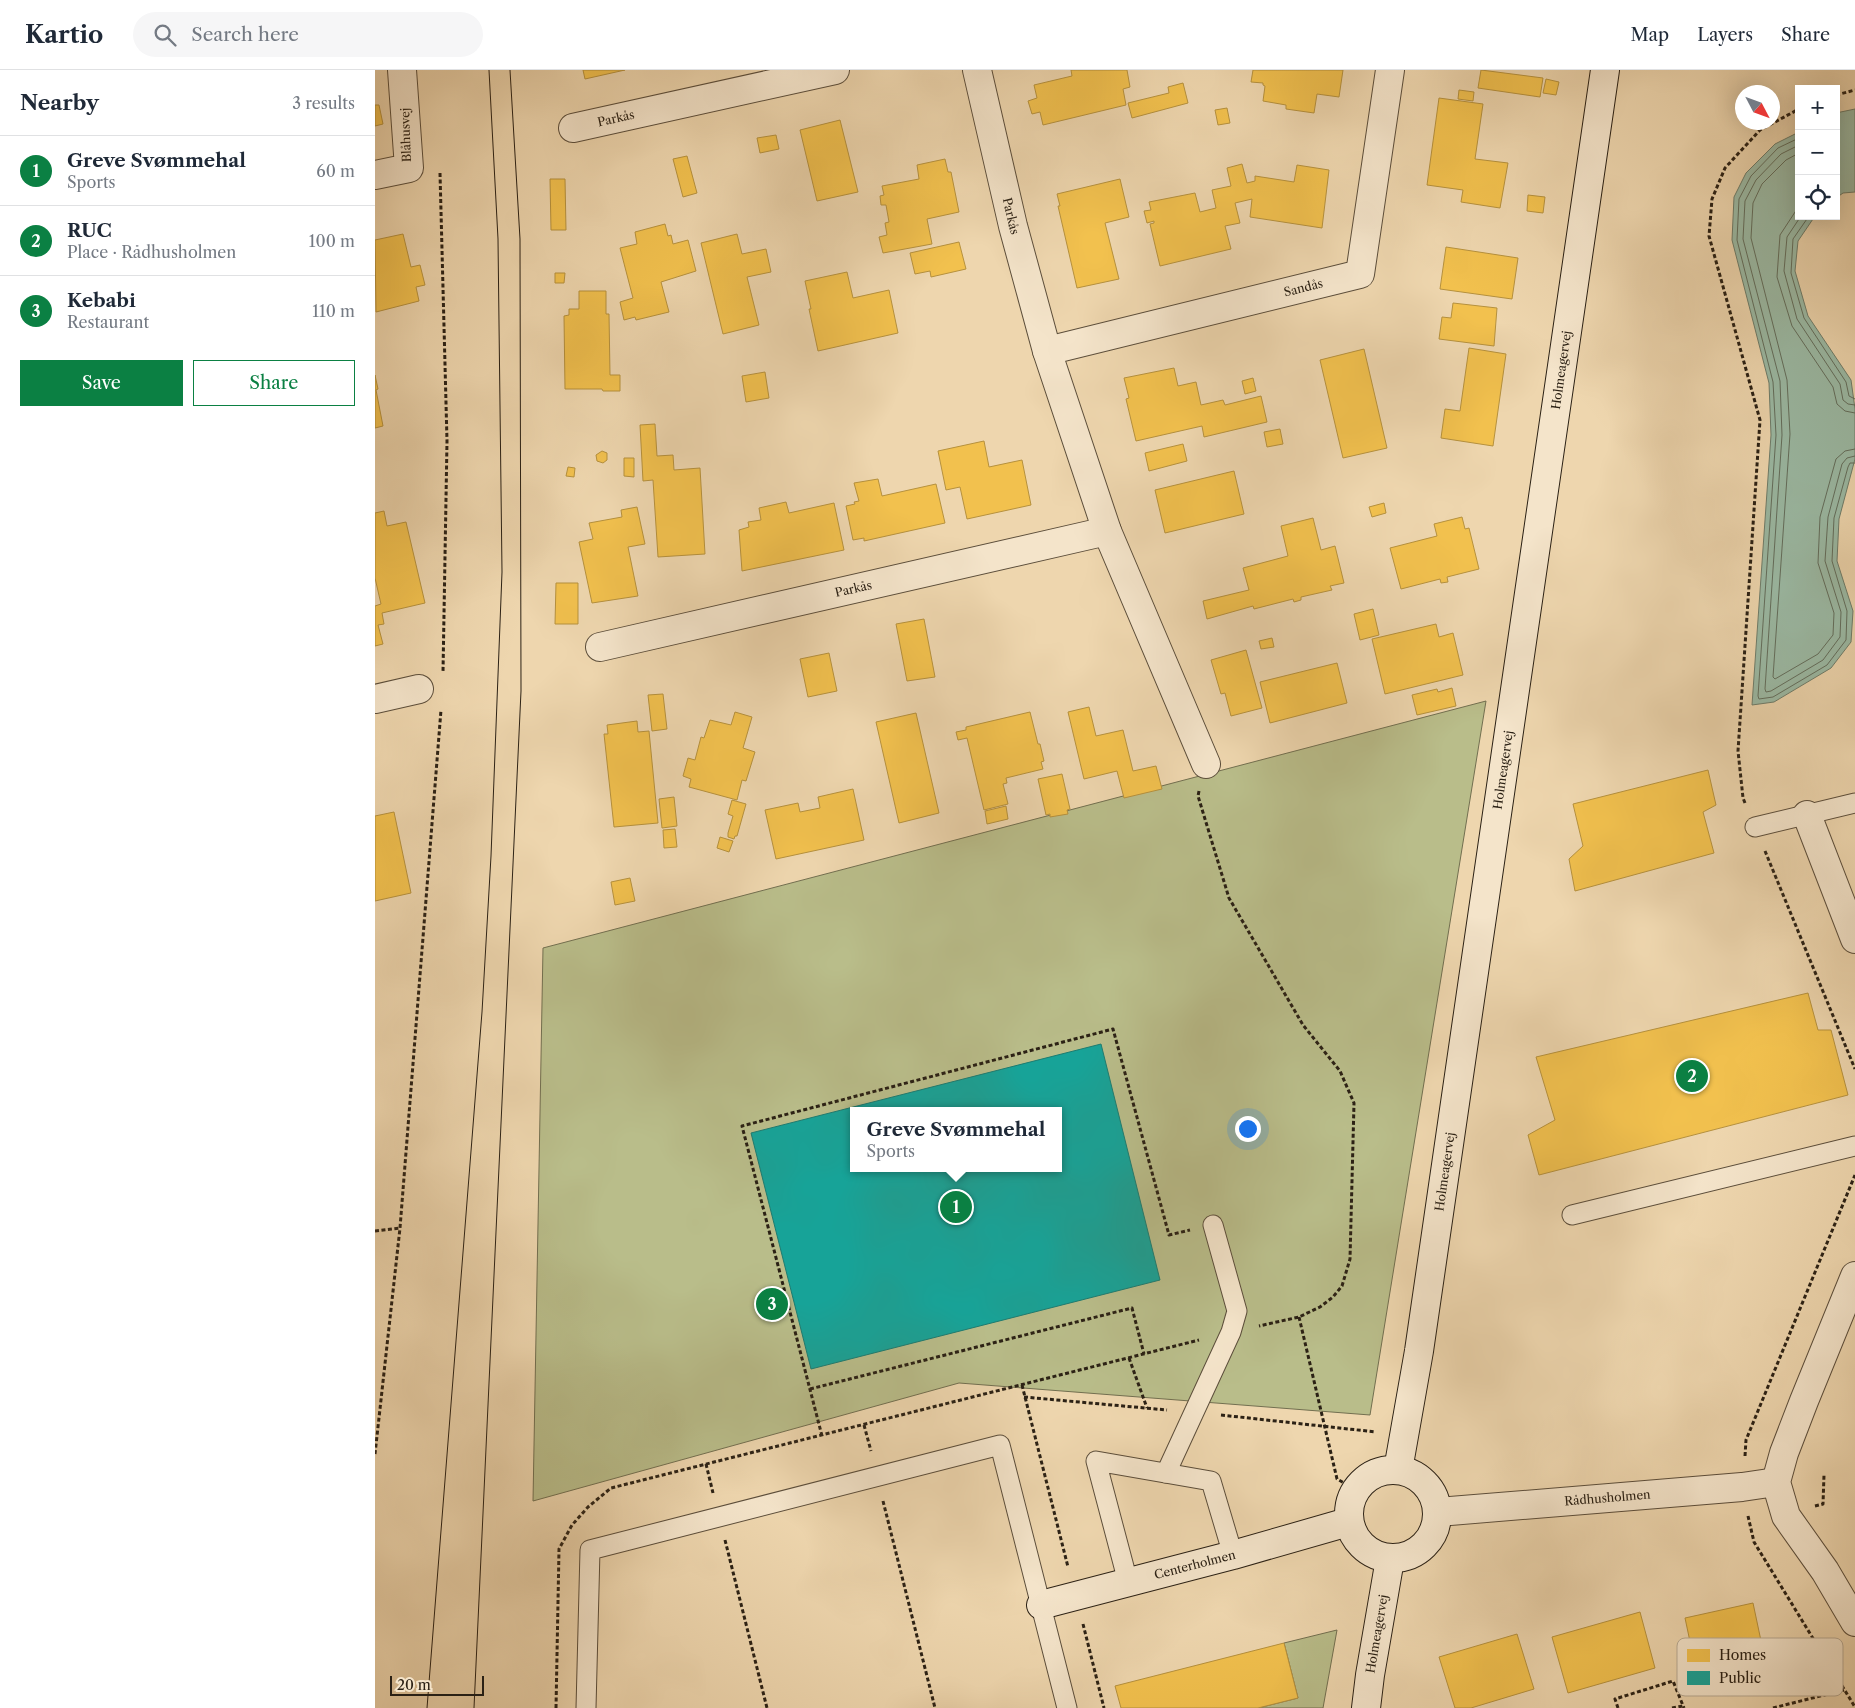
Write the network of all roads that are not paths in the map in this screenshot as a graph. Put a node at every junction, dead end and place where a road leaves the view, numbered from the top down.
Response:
1 (402, 70) edge
2 (835, 70) edge
3 (977, 70) edge
4 (1390, 70) edge
5 (1605, 70) edge
6 (573, 128) dead end
7 (375, 175) edge
8 (1047, 351) junction
9 (1107, 532) junction
10 (600, 647) dead end
11 (419, 689) dead end
12 (375, 699) edge
13 (1206, 764) road end
14 (1855, 803) edge
15 (1807, 815) junction
16 (1755, 827) road end
17 (1847, 894) edge
18 (1855, 939) edge
19 (1855, 1146) edge
20 (1571, 1215) dead end
21 (1213, 1225) road end
22 (1855, 1276) edge
23 (1398, 1470) junction
24 (1166, 1473) junction
25 (1776, 1482) junction
26 (1438, 1512) junction
27 (1348, 1522) junction
28 (1233, 1555) junction
29 (1391, 1559) junction
30 (1128, 1582) junction
31 (1041, 1604) junction
32 (1855, 1622) edge
33 (586, 1708) edge
34 (1067, 1708) edge
35 (1366, 1708) edge

1 - 7 street, Blåhusvej
2 - 6 street, Parkås
3 - 8 street, Parkås
4 - 8 street, Sandås
5 - 23 street, Holmeagervej
8 - 9 street, Parkås
9 - 10 street, Parkås
9 - 13 street, Parkås
11 - 12 street
14 - 15 lane
15 - 16 lane
15 - 17 street
17 - 18 street
19 - 20 lane
21 - 24 lane
22 - 25 street
23 - 26 street
23 - 27 street
24 - 28 lane
24 - 30 lane
25 - 26 street, Rådhusholmen
25 - 32 street
26 - 29 street
27 - 28 street, Centerholmen
27 - 29 street
28 - 30 street, Centerholmen
29 - 35 street, Holmeagervej
30 - 31 street, Centerholmen
31 - 33 lane
31 - 34 lane

